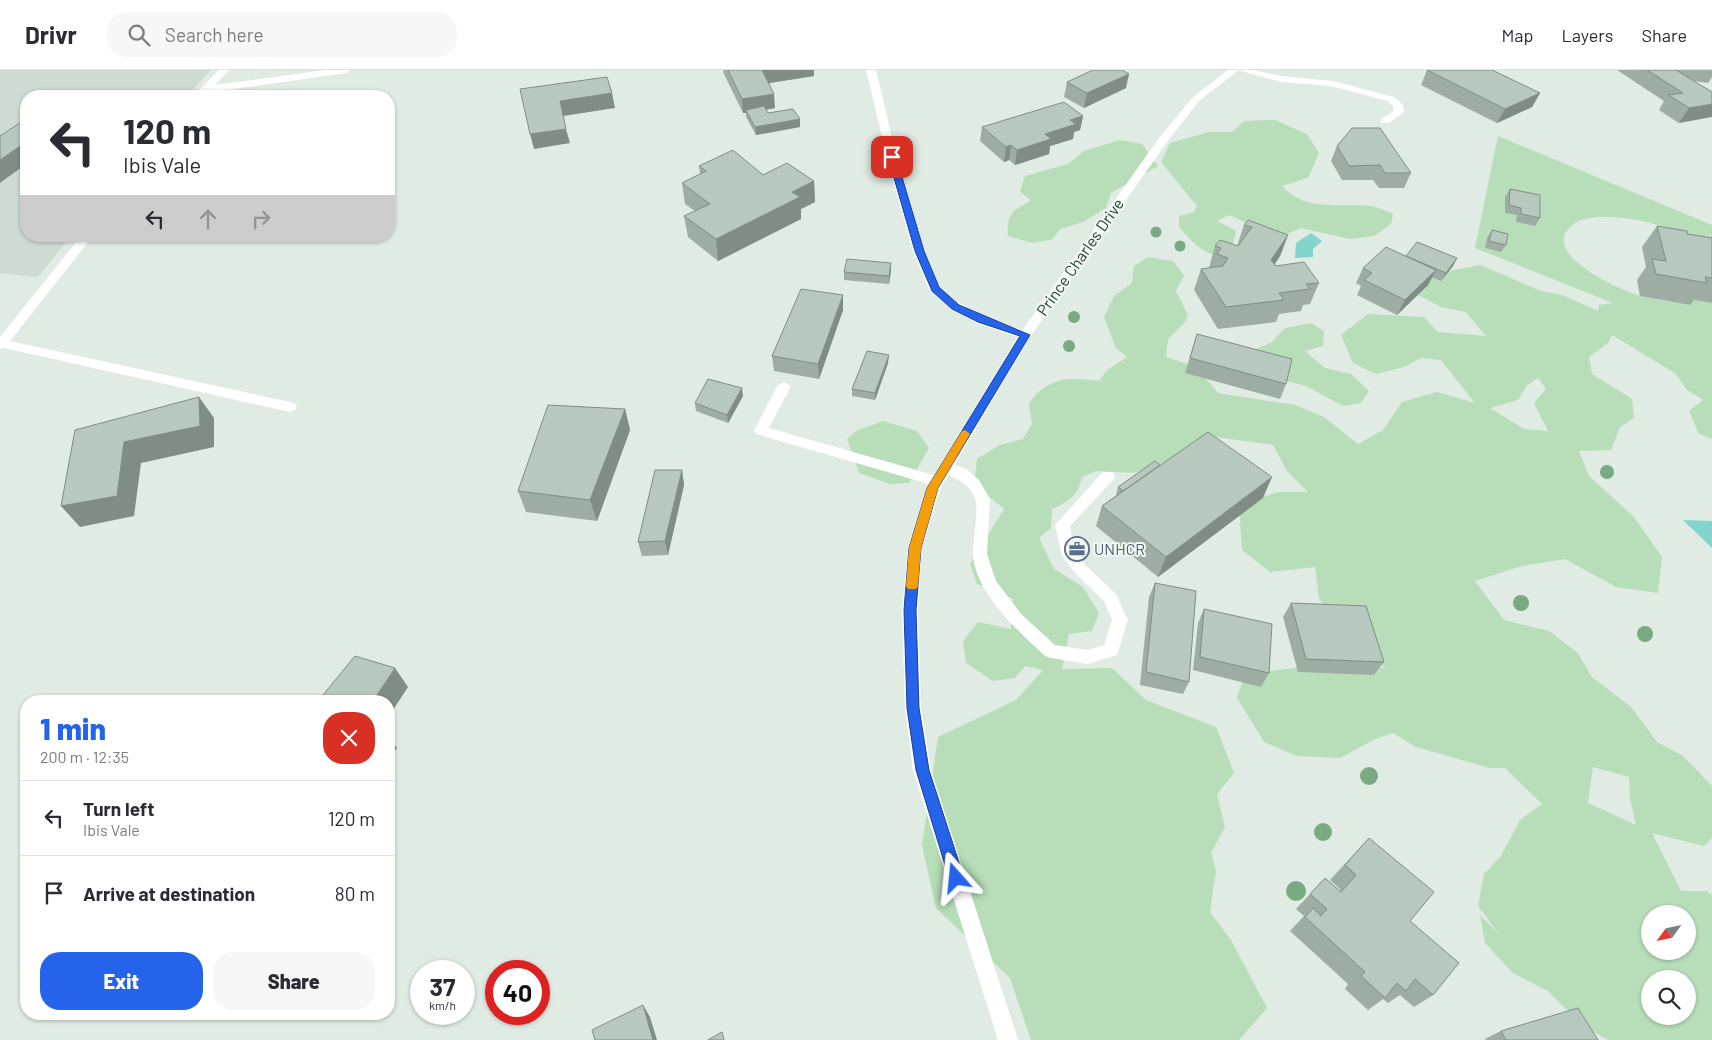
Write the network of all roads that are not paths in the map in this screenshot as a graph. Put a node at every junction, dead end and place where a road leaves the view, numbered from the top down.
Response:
1 (224, 70) edge
2 (346, 70) edge
3 (871, 70) edge
4 (1234, 70) edge
5 (1242, 70) edge
6 (204, 90) edge
7 (220, 90) edge
8 (1385, 121) dead end
9 (82, 242) edge
10 (1025, 335) junction
11 (0, 344) edge
12 (784, 386) dead end
13 (290, 407) dead end
14 (946, 466) junction
15 (1108, 476) dead end
16 (936, 481) junction
17 (1008, 1040) edge

1 - 6 street
2 - 7 street
3 - 10 street
4 - 10 street, Prince Charles Drive
5 - 8 street
9 - 11 street
10 - 14 street, Prince Charles Drive
11 - 13 street
12 - 16 street
14 - 15 street
14 - 16 street, Prince Charles Drive
16 - 17 street, Prince Charles Drive

